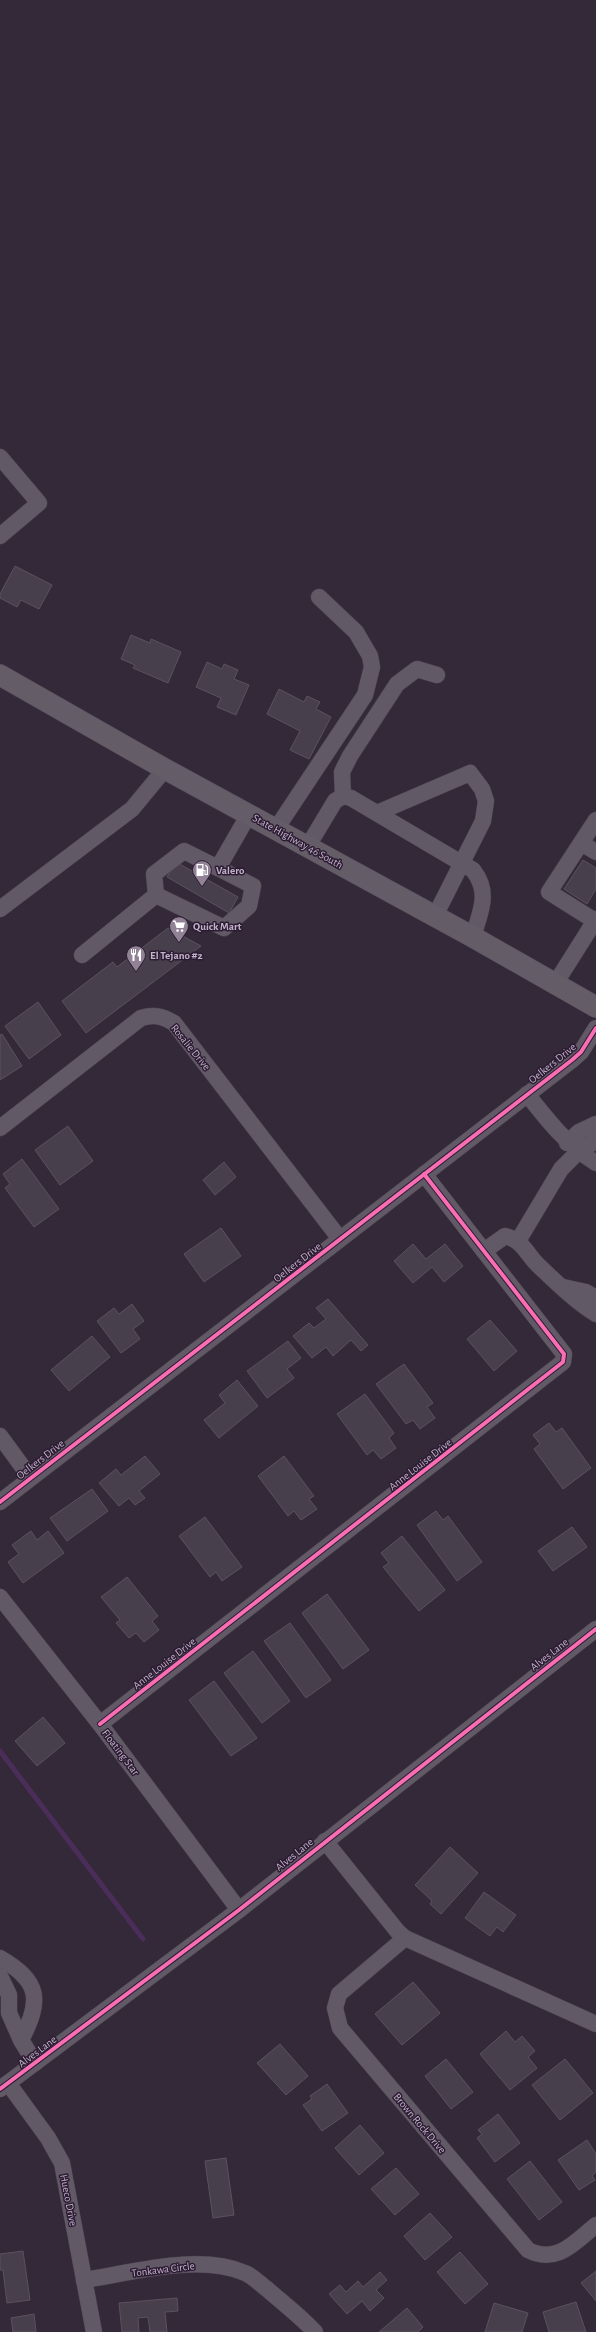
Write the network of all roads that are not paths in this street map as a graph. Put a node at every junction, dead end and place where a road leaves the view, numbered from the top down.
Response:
1 (0, 457) edge
2 (0, 536) edge
3 (319, 597) dead end
4 (437, 675) dead end
5 (2, 681) edge
6 (164, 769) junction
7 (343, 796) junction
8 (377, 813) junction
9 (249, 814) junction
10 (596, 820) edge
11 (276, 829) junction
12 (581, 843) junction
13 (308, 846) junction
14 (596, 852) edge
15 (460, 862) junction
16 (218, 868) junction
17 (156, 895) junction
18 (0, 909) edge
19 (435, 916) junction
20 (596, 920) edge
21 (474, 937) junction
22 (82, 955) dead end
23 (555, 984) junction
24 (596, 1007) edge
25 (596, 1028) edge
26 (527, 1094) junction
27 (596, 1124) edge
28 (0, 1128) edge
29 (596, 1141) edge
30 (573, 1147) junction
31 (596, 1163) edge
32 (424, 1174) junction
33 (340, 1239) junction
34 (518, 1240) junction
35 (484, 1251) junction
36 (563, 1287) junction
37 (596, 1298) edge
38 (596, 1314) edge
39 (0, 1436) edge
40 (30, 1477) junction
41 (0, 1502) edge
42 (0, 1597) edge
43 (596, 1629) edge
44 (100, 1724) junction
45 (325, 1841) junction
46 (239, 1910) junction
47 (405, 1938) junction
48 (0, 1958) edge
49 (0, 1976) edge
50 (596, 2024) edge
51 (21, 2040) junction
52 (35, 2063) junction
53 (4, 2086) edge
54 (596, 2225) edge
55 (84, 2280) junction
56 (94, 2332) edge
57 (315, 2332) edge

1 - 2 street
3 - 11 street
4 - 7 street
5 - 6 main road, State Highway 46 South
6 - 9 main road, State Highway 46 South
6 - 18 street
7 - 8 street
7 - 13 street
8 - 15 street
8 - 15 street
9 - 11 main road, State Highway 46 South
9 - 16 street
10 - 12 street
11 - 13 main road, State Highway 46 South
12 - 14 street
12 - 20 street
13 - 19 main road, State Highway 46 South
15 - 19 street
15 - 21 street
16 - 17 street
16 - 17 street
17 - 22 street
19 - 21 main road, State Highway 46 South
20 - 23 street
21 - 23 main road, State Highway 46 South
23 - 24 main road, State Highway 46 South
25 - 26 street, Oelkers Drive
26 - 30 street
26 - 32 street, Oelkers Drive
27 - 30 street
28 - 33 street, Rosalie Drive
29 - 30 street
30 - 31 street
30 - 34 street
32 - 33 street, Oelkers Drive
32 - 35 street, Anne Louise Drive
33 - 40 street, Oelkers Drive
34 - 35 street
34 - 36 street
35 - 44 street, Anne Louise Drive
36 - 37 street
36 - 38 street
39 - 40 street
40 - 41 street, Oelkers Drive
42 - 44 street, Floating Star
43 - 45 street, Alves Lane
44 - 46 street, Floating Star
45 - 46 street, Alves Lane
45 - 47 street
46 - 52 street, Alves Lane
47 - 50 street
47 - 54 street, Brown Rock Drive
48 - 51 street
49 - 51 street
51 - 52 street
52 - 53 street, Alves Lane
53 - 55 street, Hueco Drive
55 - 56 street, Hueco Drive
55 - 57 street, Tonkawa Circle

